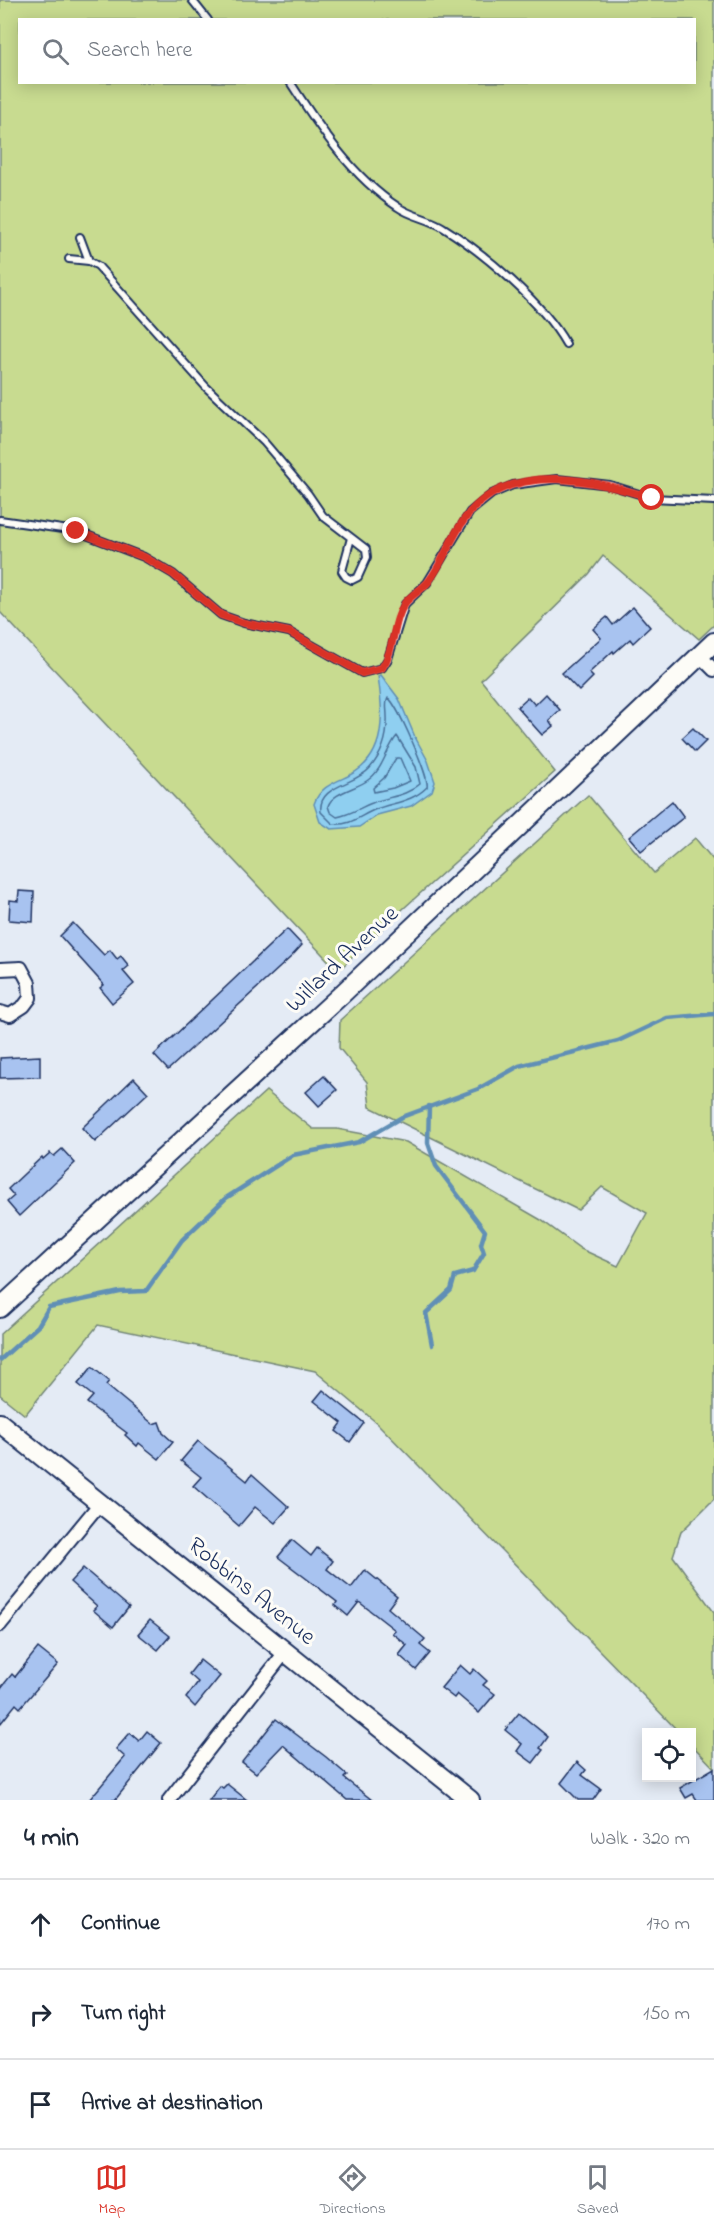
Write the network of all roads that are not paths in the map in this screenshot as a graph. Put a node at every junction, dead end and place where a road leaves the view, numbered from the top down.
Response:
1 (192, 0) edge
2 (206, 18) edge
3 (291, 84) edge
4 (80, 237) dead end
5 (69, 259) dead end
6 (89, 261) junction
7 (566, 344) dead end
8 (714, 501) edge
9 (0, 520) edge
10 (351, 538) junction
11 (714, 642) edge
12 (699, 655) junction
13 (714, 670) edge
14 (0, 969) edge
15 (0, 1012) edge
16 (0, 1308) edge
17 (0, 1423) edge
18 (101, 1502) junction
19 (0, 1625) edge
20 (286, 1651) junction
21 (169, 1800) edge
22 (470, 1800) edge

1 - 2 lane
3 - 7 lane
4 - 6 lane
5 - 6 lane
6 - 10 lane
8 - 9 lane
10 - 10 lane
11 - 12 main road, Willard Avenue
12 - 13 street
12 - 16 main road, Willard Avenue
14 - 15 street
17 - 18 main road, Robbins Avenue
18 - 19 street
18 - 20 main road, Robbins Avenue
20 - 21 street
20 - 22 main road, Robbins Avenue

